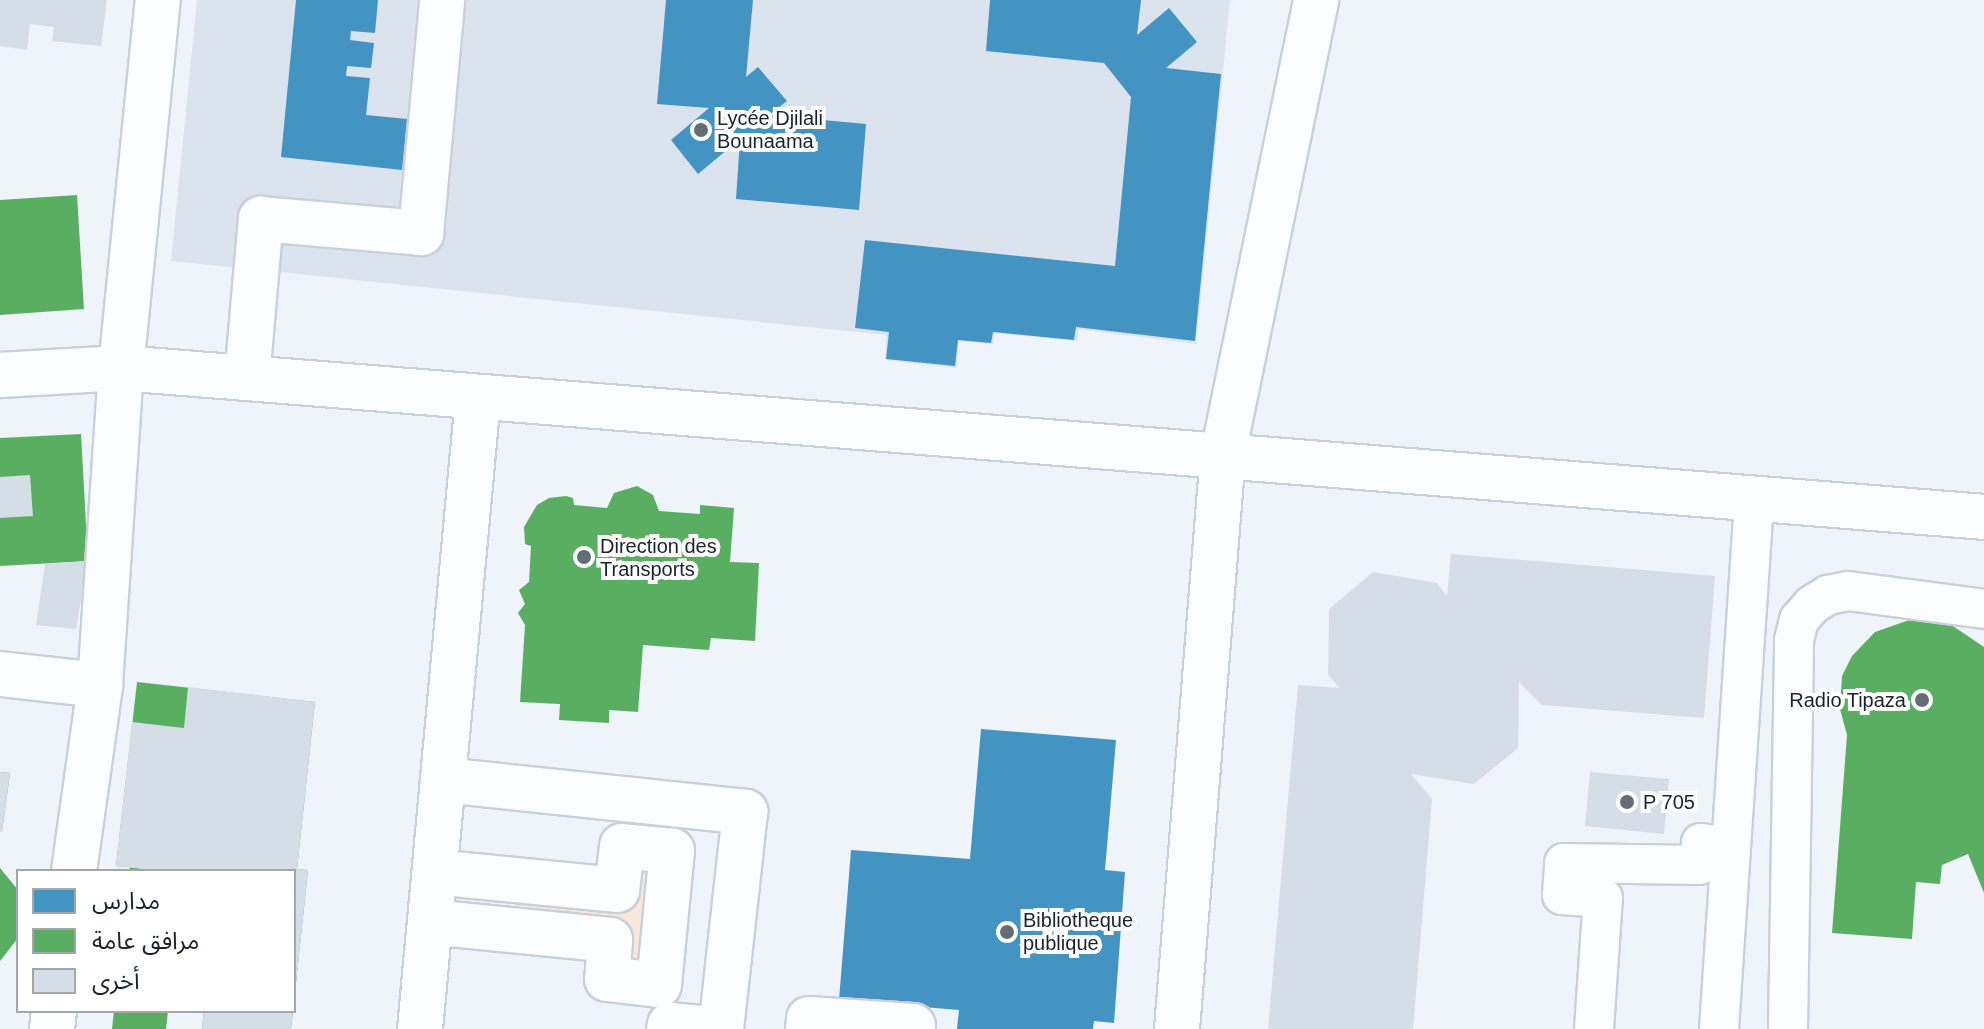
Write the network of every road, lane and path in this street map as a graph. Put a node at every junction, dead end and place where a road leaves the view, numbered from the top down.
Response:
1 (158, 0) edge
2 (442, 0) edge
3 (1316, 0) edge
4 (121, 368) junction
5 (0, 375) edge
6 (247, 378) junction
7 (478, 398) junction
8 (1223, 454) junction
9 (1754, 502) junction
10 (1984, 517) edge
11 (1984, 609) edge
12 (0, 674) edge
13 (100, 685) junction
14 (443, 780) junction
15 (1731, 847) junction
16 (74, 869) edge
17 (435, 872) junction
18 (430, 922) junction
19 (420, 1029) edge
20 (669, 1029) edge
21 (710, 1029) edge
22 (721, 1029) edge
23 (808, 1029) edge
24 (913, 1029) edge
25 (1177, 1029) edge
26 (1594, 1029) edge
27 (1719, 1029) edge
28 (1788, 1029) edge

1 - 4 street
2 - 6 street
3 - 8 street
4 - 5 street
4 - 6 street
4 - 13 street
6 - 7 street
7 - 8 street
7 - 14 street
8 - 9 street
8 - 25 street
9 - 10 street
9 - 15 lane
11 - 28 lane
12 - 13 street
13 - 16 street
14 - 17 street
14 - 22 street
15 - 26 lane
15 - 27 lane
17 - 18 street
17 - 18 street
18 - 19 street
20 - 21 street
23 - 24 street

